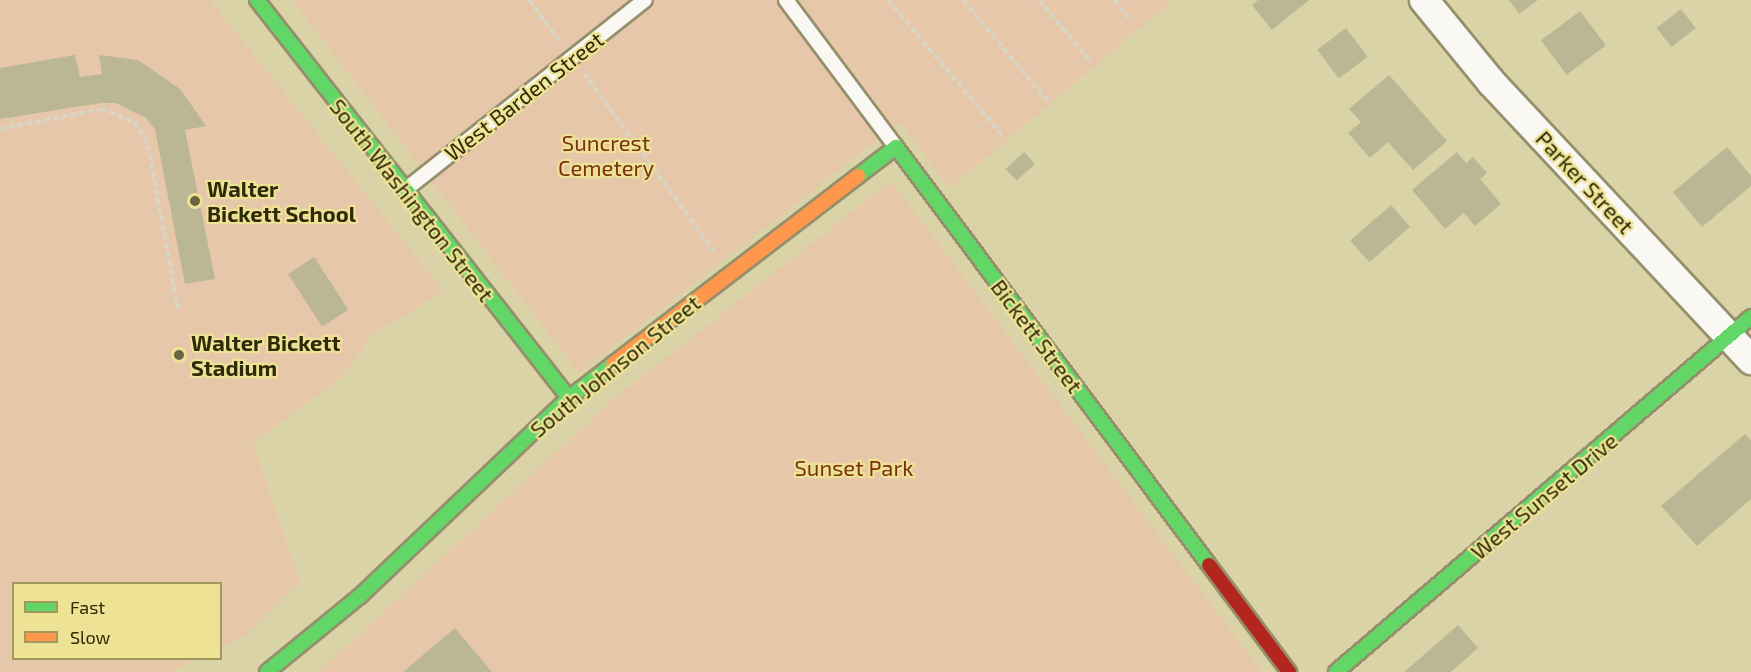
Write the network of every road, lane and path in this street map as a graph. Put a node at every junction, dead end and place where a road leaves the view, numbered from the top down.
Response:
1 (257, 0) edge
2 (529, 0) edge
3 (645, 0) edge
4 (786, 0) edge
5 (888, 0) edge
6 (963, 0) edge
7 (1039, 0) edge
8 (1114, 0) edge
9 (1424, 0) edge
10 (1131, 20) dead end
11 (573, 58) junction
12 (1091, 62) dead end
13 (1047, 100) dead end
14 (0, 129) edge
15 (1003, 136) dead end
16 (896, 147) junction
17 (403, 191) junction
18 (715, 253) dead end
19 (178, 309) dead end
20 (1751, 317) edge
21 (1731, 339) junction
22 (1751, 360) edge
23 (568, 398) junction
24 (267, 672) edge
25 (1289, 672) edge
26 (1336, 672) edge

1 - 17 street, South Washington Street
2 - 11 path
3 - 11 lane, West Barden Street
4 - 16 lane, Bickett Street
5 - 15 path
6 - 13 path
7 - 12 path
8 - 10 path
9 - 21 street, Parker Street
11 - 17 lane, West Barden Street
11 - 18 path
14 - 19 path
16 - 23 street, South Johnson Street
16 - 25 street, Bickett Street
17 - 23 street, South Washington Street
20 - 21 street, West Sunset Drive
21 - 22 street, Parker Street
21 - 26 street, West Sunset Drive
23 - 24 street, South Johnson Street

